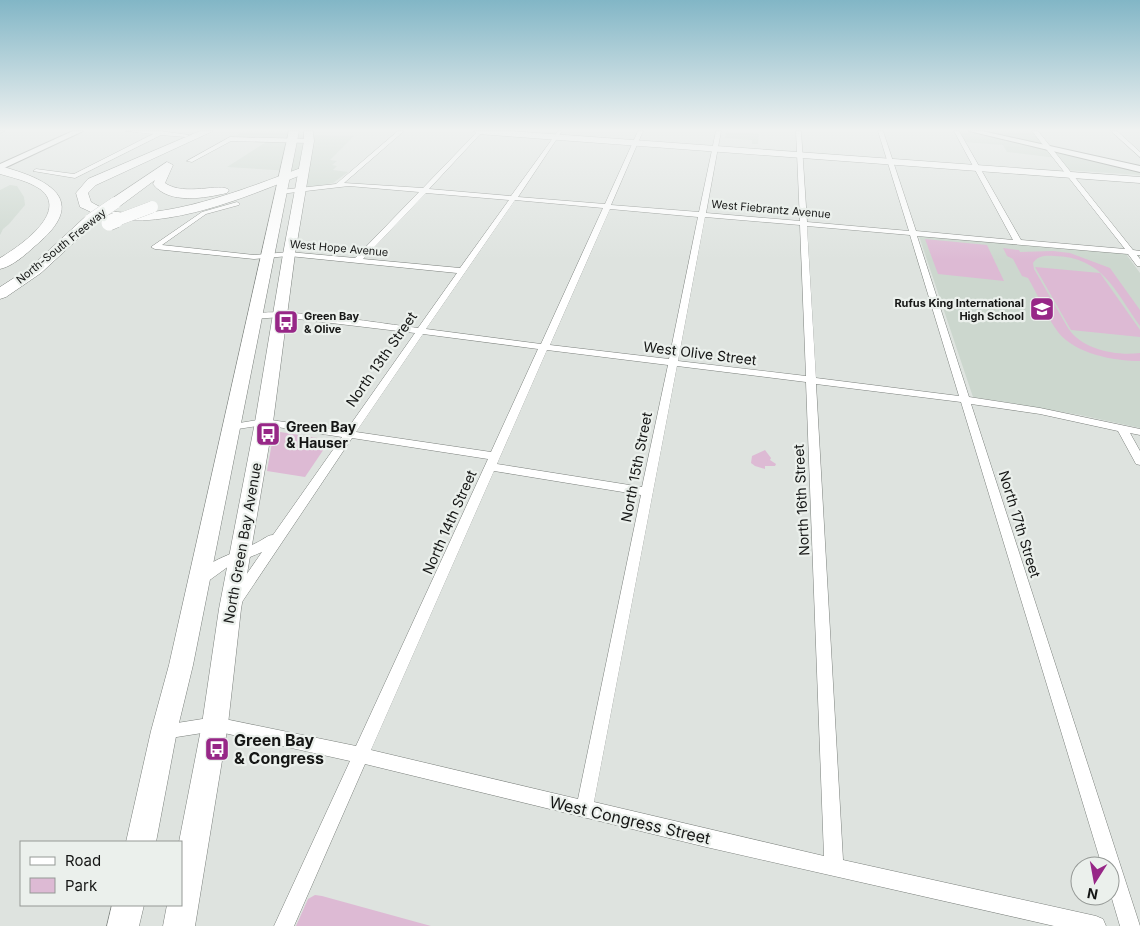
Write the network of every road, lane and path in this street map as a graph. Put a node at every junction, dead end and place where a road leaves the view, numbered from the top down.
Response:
1 (19, 174) edge
2 (61, 174) edge
3 (79, 174) edge
4 (107, 174) edge
5 (145, 174) edge
6 (155, 174) edge
7 (167, 174) edge
8 (268, 174) edge
9 (287, 174) edge
10 (292, 174) edge
11 (351, 174) edge
12 (439, 174) edge
13 (530, 174) edge
14 (621, 174) edge
15 (711, 174) edge
16 (801, 174) edge
17 (895, 174) edge
18 (981, 174) edge
19 (1070, 174) edge
20 (1088, 174) edge
21 (1140, 180) edge
22 (340, 184) junction
23 (287, 185) junction
24 (424, 190) junction
25 (514, 197) junction
26 (234, 200) junction
27 (110, 201) junction
28 (607, 205) junction
29 (703, 214) junction
30 (86, 218) junction
31 (804, 223) junction
32 (913, 233) junction
33 (1018, 242) junction
34 (1131, 252) junction
35 (1140, 253) edge
36 (289, 254) junction
37 (267, 257) junction
38 (358, 260) junction
39 (1140, 264) edge
40 (0, 265) edge
41 (36, 270) junction
42 (463, 271) junction
43 (0, 272) edge
44 (0, 294) edge
45 (281, 314) junction
46 (254, 316) junction
47 (420, 331) junction
48 (544, 347) junction
49 (672, 363) junction
50 (811, 380) junction
51 (966, 400) junction
52 (264, 422) junction
53 (231, 427) junction
54 (1122, 429) junction
55 (1140, 432) edge
56 (349, 434) junction
57 (1140, 461) edge
58 (492, 462) junction
59 (646, 492) junction
60 (284, 527) junction
61 (240, 555) junction
62 (199, 581) junction
63 (230, 609) junction
64 (216, 724) junction
65 (164, 731) junction
66 (362, 755) junction
67 (584, 809) junction
68 (141, 841) edge
69 (834, 867) junction
70 (128, 906) edge
71 (123, 926) edge
72 (179, 926) edge
73 (284, 926) edge
74 (1096, 926) edge
75 (1130, 926) edge

1 - 40 highway
2 - 3 street
4 - 26 highway
5 - 27 highway, North-South Freeway
6 - 27 highway, North-South Freeway
7 - 8 highway
9 - 23 main road, North Green Bay Avenue
10 - 23 main road, North Green Bay Avenue
11 - 22 street
12 - 24 street
13 - 25 street, North 13th Street
14 - 28 street, North 14th Street
15 - 29 street, North 15th Street
16 - 31 street, North 16th Street
17 - 32 street, North 17th Street
18 - 33 street
19 - 34 street
20 - 21 main road
22 - 23 street, West Fiebrantz Avenue
22 - 24 street, West Fiebrantz Avenue
23 - 26 highway
23 - 36 main road, North Green Bay Avenue
23 - 37 main road, North Green Bay Avenue
23 - 41 highway, bridge
24 - 25 street, West Fiebrantz Avenue
24 - 38 street
25 - 28 street, West Fiebrantz Avenue
25 - 42 street, North 13th Street
26 - 37 street, West Hope Avenue
27 - 30 highway, North-South Freeway, bridge
28 - 29 street, West Fiebrantz Avenue
28 - 48 street, North 14th Street
29 - 31 street, West Fiebrantz Avenue
29 - 49 street, North 15th Street
30 - 41 highway, North-South Freeway
30 - 43 highway, North-South Freeway
31 - 32 street, West Fiebrantz Avenue
31 - 50 street, North 16th Street
32 - 33 street, West Fiebrantz Avenue
32 - 51 street, North 17th Street
33 - 34 street, West Fiebrantz Avenue
34 - 35 street, West Fiebrantz Avenue
34 - 39 street
36 - 37 street, West Hope Avenue
36 - 38 street, West Hope Avenue
36 - 45 main road, North Green Bay Avenue
37 - 46 main road, North Green Bay Avenue
38 - 42 street, West Hope Avenue
41 - 44 highway, North-South Freeway
42 - 47 street, North 13th Street
45 - 46 street, West Olive Street
45 - 47 street, West Olive Street
45 - 52 main road, North Green Bay Avenue
46 - 53 main road, North Green Bay Avenue
47 - 48 street, West Olive Street
47 - 56 street, North 13th Street
48 - 49 street, West Olive Street
48 - 58 street, North 14th Street
49 - 50 street, West Olive Street
49 - 59 street, North 15th Street
50 - 51 street, West Olive Street
50 - 69 street, North 16th Street
51 - 54 street, West Olive Street
51 - 75 street, North 17th Street
52 - 53 street
52 - 56 street
52 - 61 main road, North Green Bay Avenue
53 - 62 main road, North Green Bay Avenue
54 - 55 street, West Olive Street
54 - 57 street
56 - 58 street
56 - 60 street, North 13th Street
58 - 59 street
58 - 66 street, North 14th Street
59 - 67 street, North 15th Street
60 - 61 street
60 - 63 street, North 13th Street
61 - 62 street
61 - 63 main road, North Green Bay Avenue
62 - 65 main road, North Green Bay Avenue
63 - 64 main road, North Green Bay Avenue
64 - 65 street, West Congress Street
64 - 66 street, West Congress Street
64 - 72 main road, North Green Bay Avenue
65 - 68 main road, North Green Bay Avenue
66 - 67 street, West Congress Street
66 - 73 street, North 14th Street
67 - 69 street, West Congress Street
69 - 74 street, West Congress Street
70 - 71 main road

